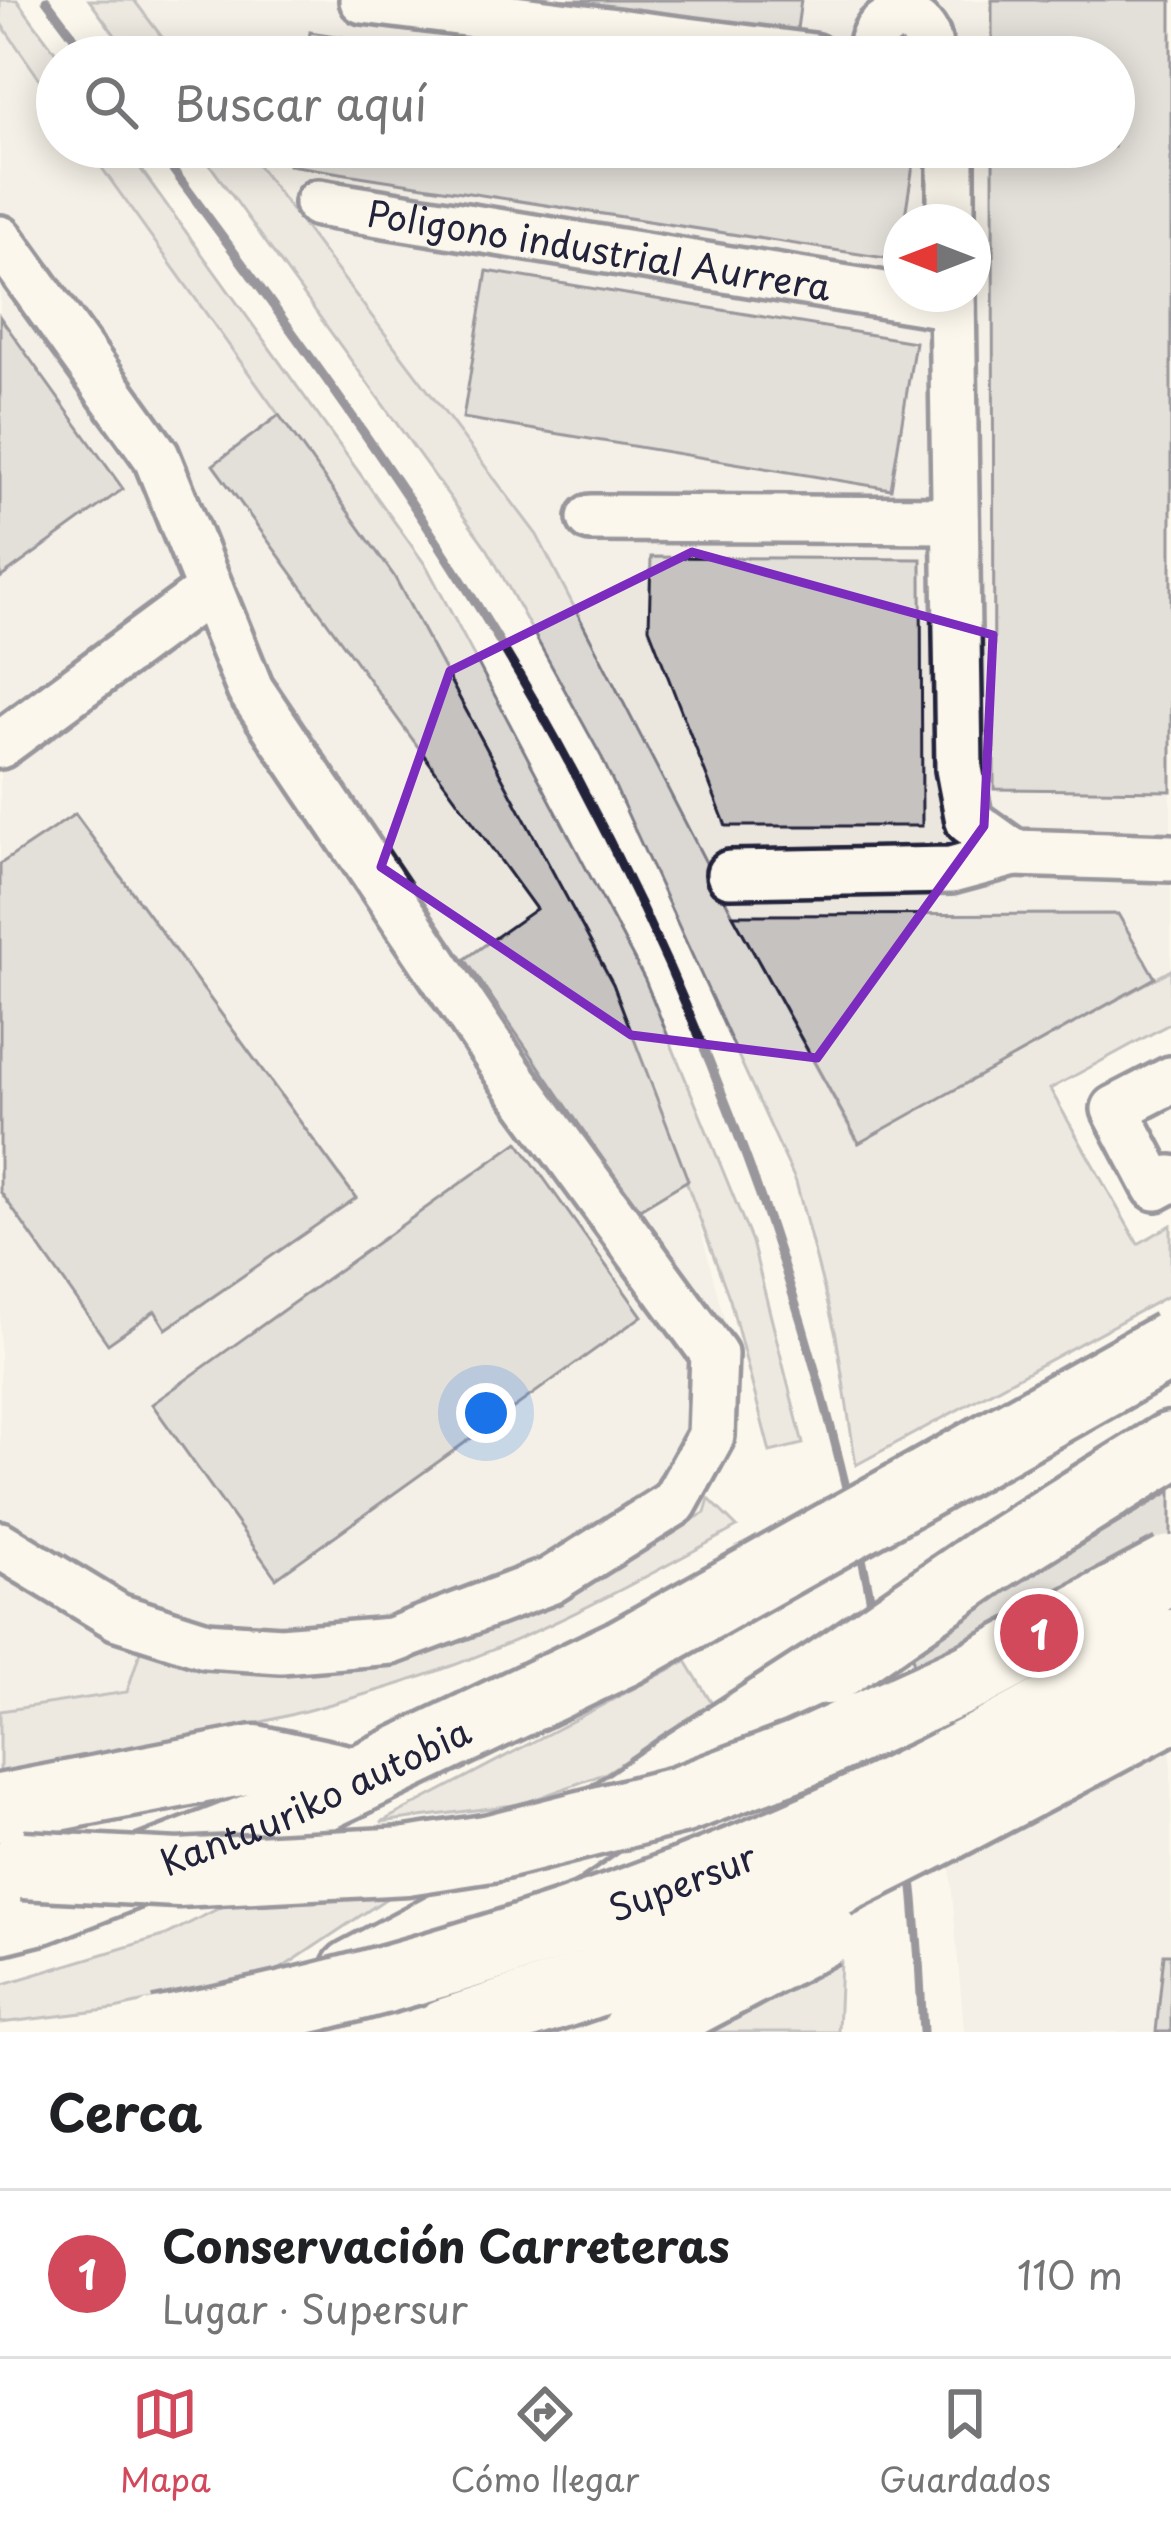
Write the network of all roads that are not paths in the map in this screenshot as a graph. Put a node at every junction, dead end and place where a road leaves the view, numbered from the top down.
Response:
1 (363, 0) edge
2 (880, 26) edge
3 (647, 36) edge
4 (926, 36) edge
5 (950, 168) edge
6 (317, 203) dead end
7 (951, 204) edge
8 (0, 239) edge
9 (883, 289) edge
10 (952, 312) edge
11 (591, 518) dead end
12 (955, 520) junction
13 (210, 590) junction
14 (0, 745) edge
15 (1014, 853) junction
16 (1171, 858) edge
17 (730, 874) dead end
18 (1171, 1080) edge
19 (1171, 1179) edge
20 (1171, 1345) edge
21 (1171, 1446) edge
22 (0, 1545) edge
23 (1171, 1569) edge
24 (1171, 1642) edge
25 (1171, 1708) edge
26 (1171, 1739) edge
27 (356, 1781) junction
28 (4, 1863) edge
29 (480, 1906) junction
30 (158, 2032) edge
31 (238, 2032) edge
32 (317, 2032) edge
33 (446, 2032) edge
34 (635, 2032) edge

1 - 3 lane
2 - 4 lane
5 - 7 lane
6 - 9 lane, Poligono industrial Aurrera
8 - 13 lane
10 - 12 lane
11 - 12 lane
12 - 15 lane
13 - 14 lane
13 - 22 lane
15 - 16 lane
15 - 17 lane
18 - 19 lane
20 - 27 highway, Kantauriko autobia, bridge
21 - 29 highway, bridge
23 - 28 highway, bridge
24 - 30 highway, Supersur, bridge
25 - 33 highway, Supersur, bridge
26 - 34 highway, bridge
27 - 28 highway
27 - 28 highway, Kantauriko autobia
29 - 31 highway
29 - 32 highway

